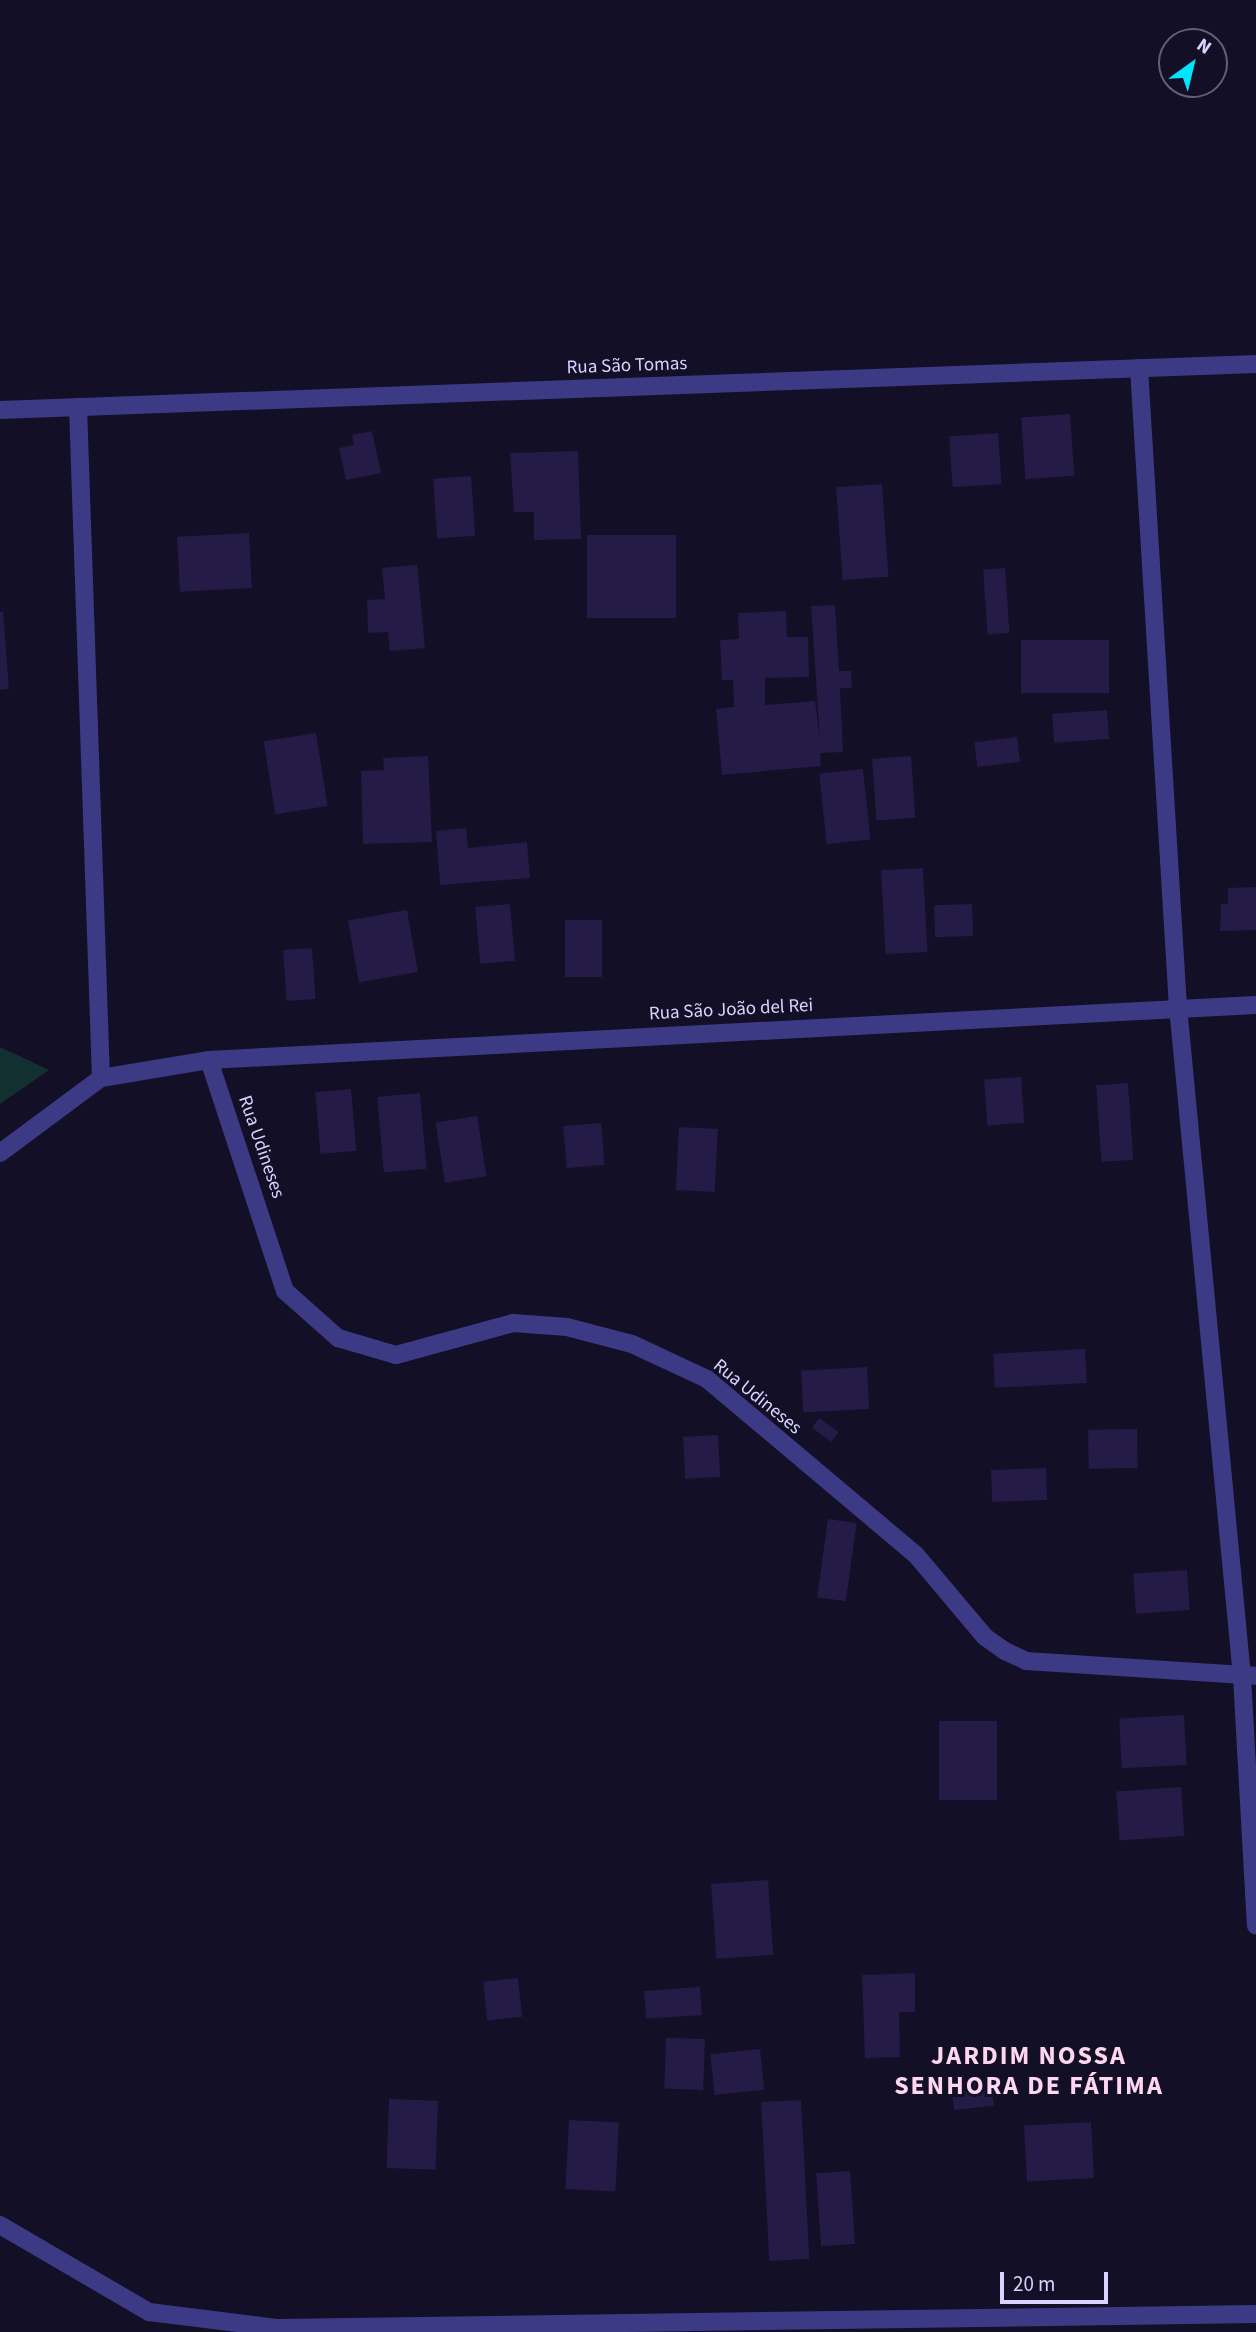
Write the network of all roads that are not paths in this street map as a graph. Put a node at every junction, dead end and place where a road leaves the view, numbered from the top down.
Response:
1 (1256, 364) edge
2 (1139, 368) junction
3 (78, 407) junction
4 (0, 410) edge
5 (1256, 1005) edge
6 (1178, 1007) junction
7 (209, 1060) junction
8 (101, 1078) junction
9 (0, 1153) edge
10 (1249, 1677) edge
11 (1256, 1926) edge
12 (0, 2225) edge
13 (1256, 2314) edge

1 - 2 street, Rua São Tomas
2 - 3 street, Rua São Tomas
2 - 6 street
3 - 4 street, Rua São Tomas
3 - 8 street
5 - 6 street, Rua São João del Rei
6 - 7 street, Rua São João del Rei
6 - 10 street
7 - 8 street
7 - 10 street, Rua Udineses
8 - 9 street
10 - 11 street
12 - 13 street

